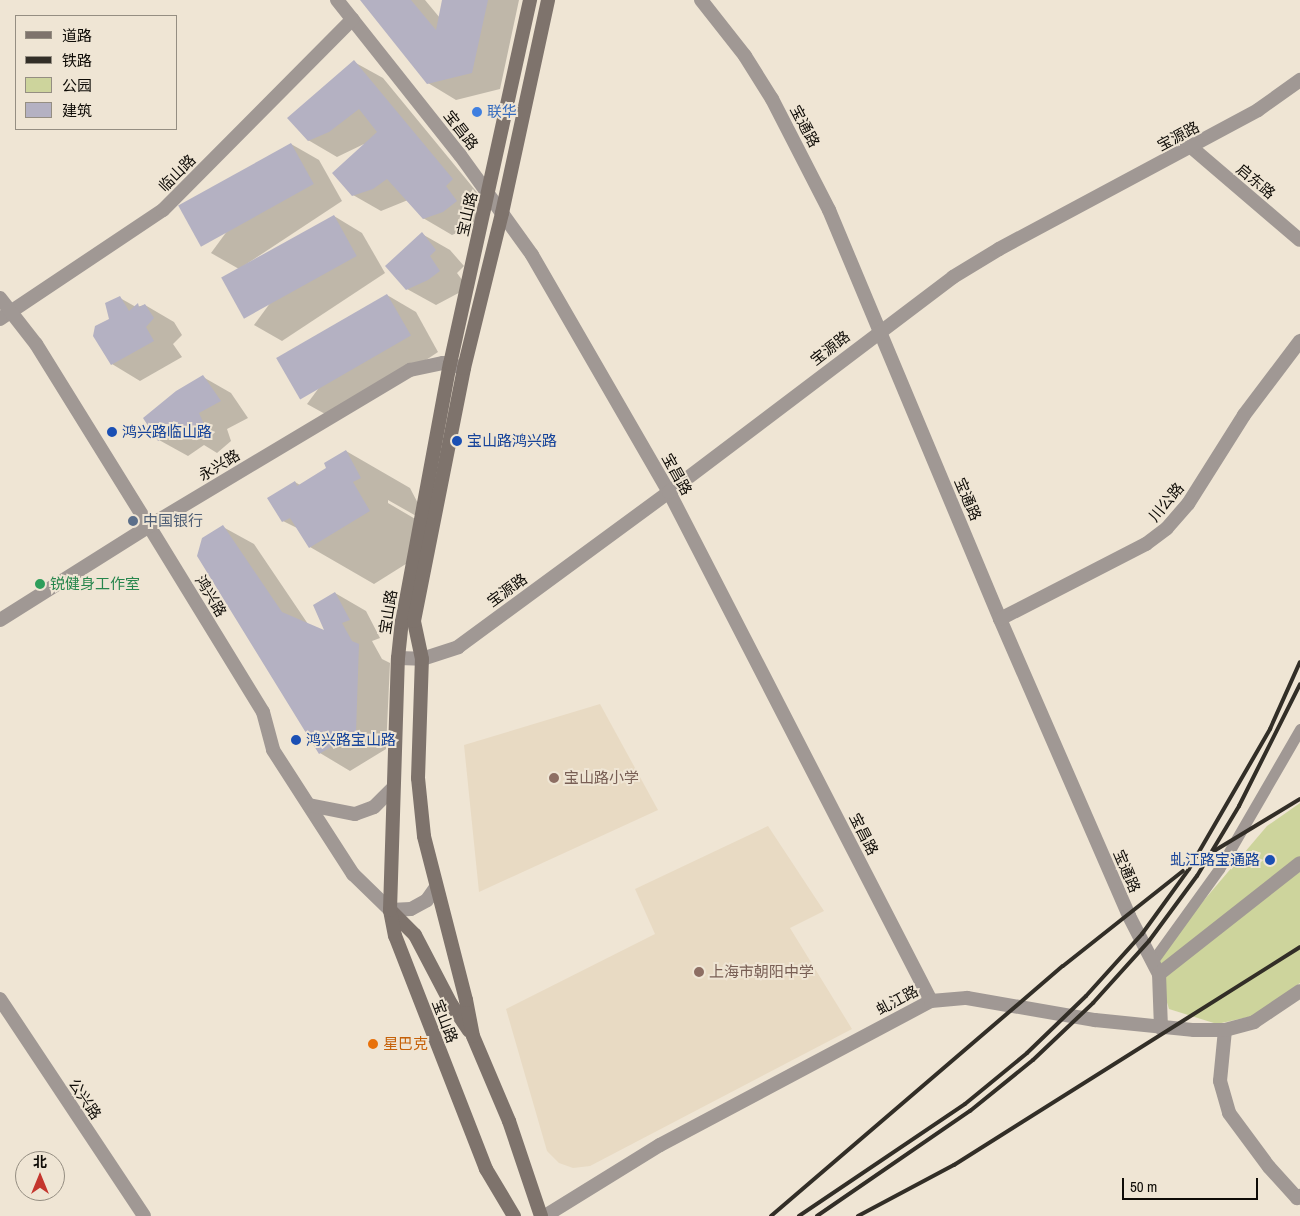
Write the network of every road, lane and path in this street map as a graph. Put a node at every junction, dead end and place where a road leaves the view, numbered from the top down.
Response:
1 (336, 0) edge
2 (530, 0) edge
3 (548, 0) edge
4 (701, 0) edge
5 (352, 19) junction
6 (1300, 80) edge
7 (1191, 147) junction
8 (489, 194) junction
9 (502, 213) junction
10 (1300, 240) edge
11 (0, 298) edge
12 (6, 315) edge
13 (880, 330) junction
14 (1300, 341) edge
15 (450, 364) junction
16 (464, 368) junction
17 (669, 492) junction
18 (149, 526) junction
19 (0, 620) edge
20 (1000, 620) junction
21 (398, 658) junction
22 (422, 659) junction
23 (1300, 729) edge
24 (393, 788) junction
25 (309, 805) junction
26 (1300, 863) edge
27 (436, 887) junction
28 (390, 910) junction
29 (1154, 959) junction
30 (1159, 974) junction
31 (1300, 991) edge
32 (0, 999) edge
33 (931, 1000) junction
34 (1161, 1028) junction
35 (1225, 1030) junction
36 (473, 1036) junction
37 (1298, 1197) edge
38 (144, 1216) edge
39 (514, 1216) edge
40 (541, 1216) edge
41 (545, 1216) edge

1 - 5 street, 宝昌路
2 - 8 main road, 宝山路
3 - 9 main road, 宝山路
4 - 13 street, 宝通路
5 - 8 street, 宝昌路
5 - 12 street, 临山路
6 - 7 street, 宝源路
7 - 10 street, 启东路
7 - 13 street, 宝源路
8 - 9 street, 宝昌路
8 - 15 main road, 宝山路
9 - 16 main road, 宝山路
9 - 17 street, 宝昌路
11 - 12 street, 鸿兴路
12 - 18 street, 鸿兴路
13 - 17 street, 宝源路
13 - 20 street, 宝通路
14 - 20 street, 川公路
15 - 16 street, 永兴路
15 - 18 street, 永兴路
15 - 21 main road, 宝山路
16 - 22 main road, 宝山路
17 - 22 street, 宝源路
17 - 33 street, 宝昌路
18 - 19 street, 永兴路
18 - 25 street, 鸿兴路
20 - 29 street, 宝通路
21 - 22 street, 宝源路
21 - 24 main road, 宝山路
22 - 27 main road, 宝山路
23 - 29 lane
24 - 25 street
24 - 28 main road, 宝山路
25 - 28 street, 鸿兴路
26 - 30 street
27 - 28 street
27 - 36 main road, 宝山路
28 - 36 main road
28 - 39 main road, 宝山路
29 - 30 street, 宝通路
30 - 34 street, 宝通路
31 - 35 street, 虬江路
32 - 38 street, 公兴路
33 - 34 street, 虬江路
33 - 41 street, 虬江路
34 - 35 street, 虬江路
35 - 37 street
36 - 40 main road, 宝山路

